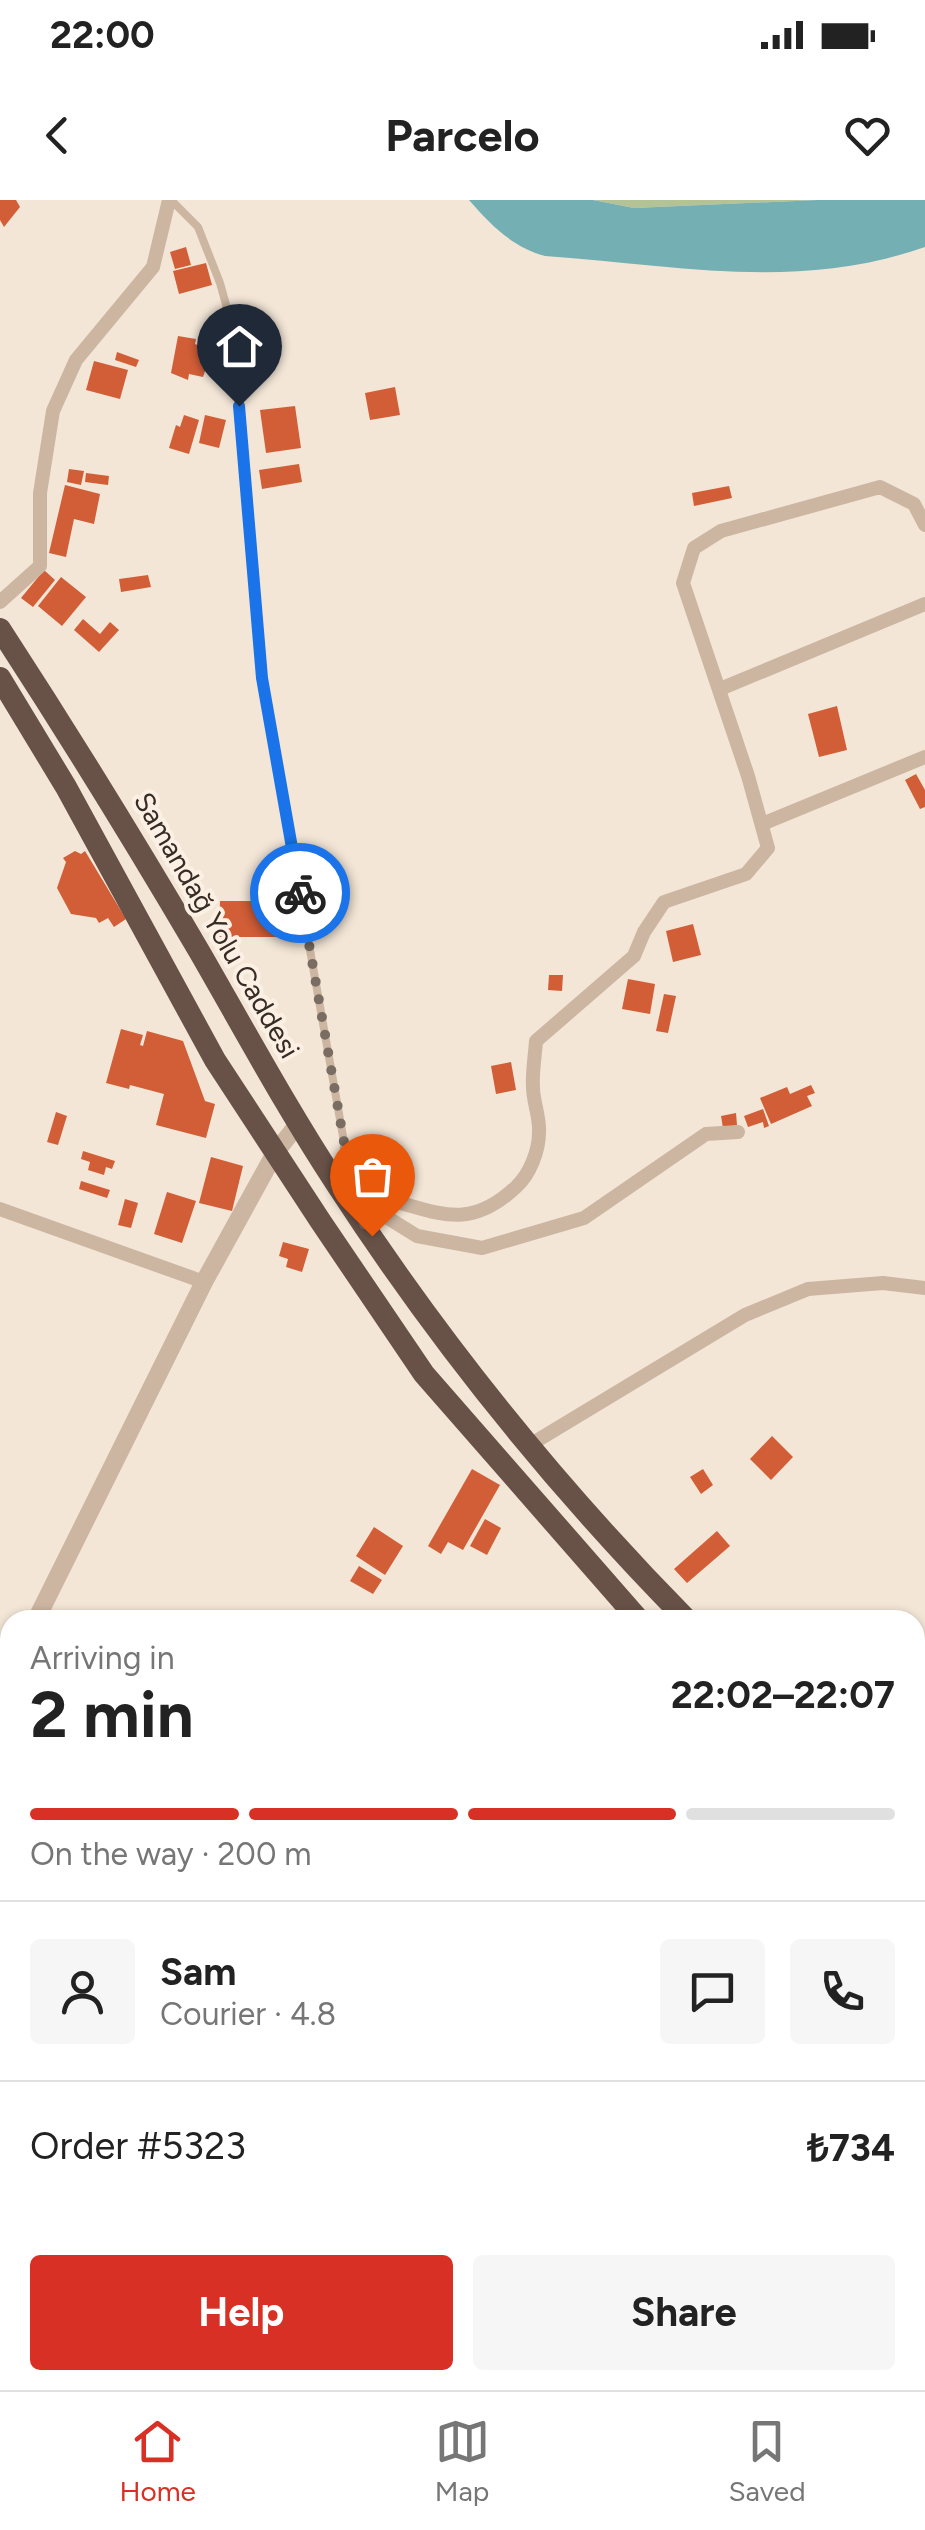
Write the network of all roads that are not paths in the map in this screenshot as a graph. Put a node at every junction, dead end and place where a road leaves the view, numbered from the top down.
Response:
1 (170, 200) edge
2 (925, 525) edge
3 (0, 602) edge
4 (925, 604) edge
5 (0, 629) edge
6 (0, 678) edge
7 (720, 690) junction
8 (925, 757) edge
9 (762, 824) junction
10 (298, 1124) junction
11 (738, 1132) dead end
12 (275, 1153) junction
13 (343, 1194) junction
14 (378, 1197) junction
15 (0, 1209) edge
16 (204, 1282) junction
17 (925, 1288) edge
18 (528, 1446) junction
19 (41, 1610) edge
20 (630, 1610) edge
21 (677, 1610) edge

1 - 3 street
1 - 13 lane
2 - 7 street
4 - 7 street
5 - 10 highway, Samandağ Yolu Caddesi
6 - 12 highway
7 - 9 street
8 - 9 street
9 - 14 street
10 - 12 street
10 - 13 highway, Samandağ Yolu Caddesi
11 - 14 street
12 - 16 street
12 - 20 highway
13 - 14 street
13 - 18 highway, Samandağ Yolu Caddesi
15 - 16 street
16 - 19 street
17 - 18 street
18 - 21 highway, Samandağ Yolu Caddesi

